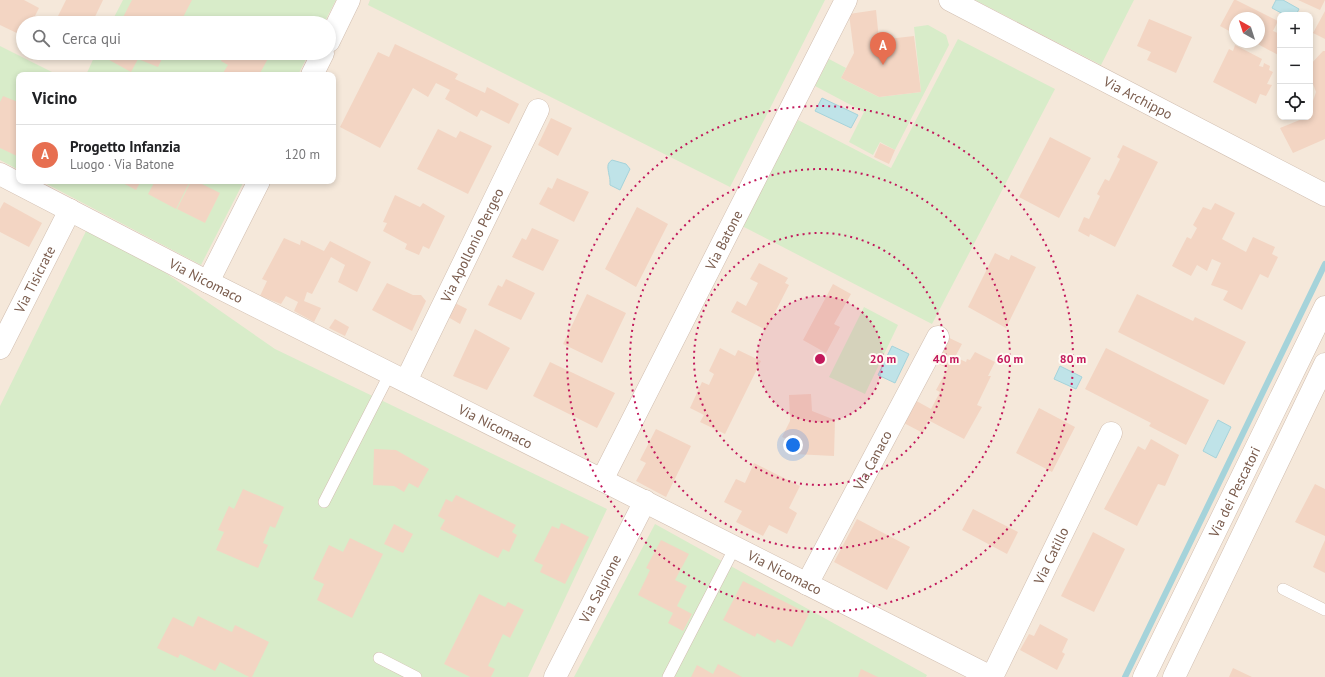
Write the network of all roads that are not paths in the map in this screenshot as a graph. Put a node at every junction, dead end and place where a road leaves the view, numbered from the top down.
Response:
1 (350, 0) edge
2 (846, 0) edge
3 (950, 0) edge
4 (336, 27) edge
5 (320, 60) edge
6 (314, 72) edge
7 (538, 110) dead end
8 (0, 174) edge
9 (16, 182) edge
10 (19, 184) edge
11 (257, 184) edge
12 (1325, 195) edge
13 (70, 210) junction
14 (208, 282) junction
15 (1325, 307) edge
16 (938, 337) dead end
17 (0, 348) edge
18 (1325, 364) edge
19 (398, 377) junction
20 (1111, 433) dead end
21 (602, 480) junction
22 (645, 501) junction
23 (324, 502) dead end
24 (735, 547) junction
25 (807, 584) junction
26 (1283, 589) dead end
27 (1325, 610) edge
28 (379, 658) dead end
29 (960, 670) edge
30 (416, 677) edge
31 (555, 677) edge
32 (668, 677) edge
33 (992, 677) edge
34 (1144, 677) edge
35 (1174, 677) edge

1 - 4 street
2 - 21 street, Via Batone
3 - 12 street, Via Archippo
5 - 6 street
7 - 19 street, Via Apollonio Pergeo
8 - 9 street, Via Nicomaco
10 - 13 street, Via Nicomaco
11 - 14 street
13 - 14 street, Via Nicomaco
13 - 17 street, Via Tisicrate
14 - 19 street, Via Nicomaco
15 - 34 street, Via dei Pescatori
16 - 25 street, Via Canaco
18 - 35 street, Via dei Pescatori
19 - 21 street, Via Nicomaco
19 - 23 lane
20 - 33 street, Via Catillo
21 - 22 street, Via Nicomaco
22 - 24 street, Via Nicomaco
22 - 31 street, Via Salpione
24 - 25 street, Via Nicomaco
24 - 32 lane
25 - 29 street, Via Nicomaco
26 - 27 lane
28 - 30 lane
29 - 33 street, Via Nicomaco

